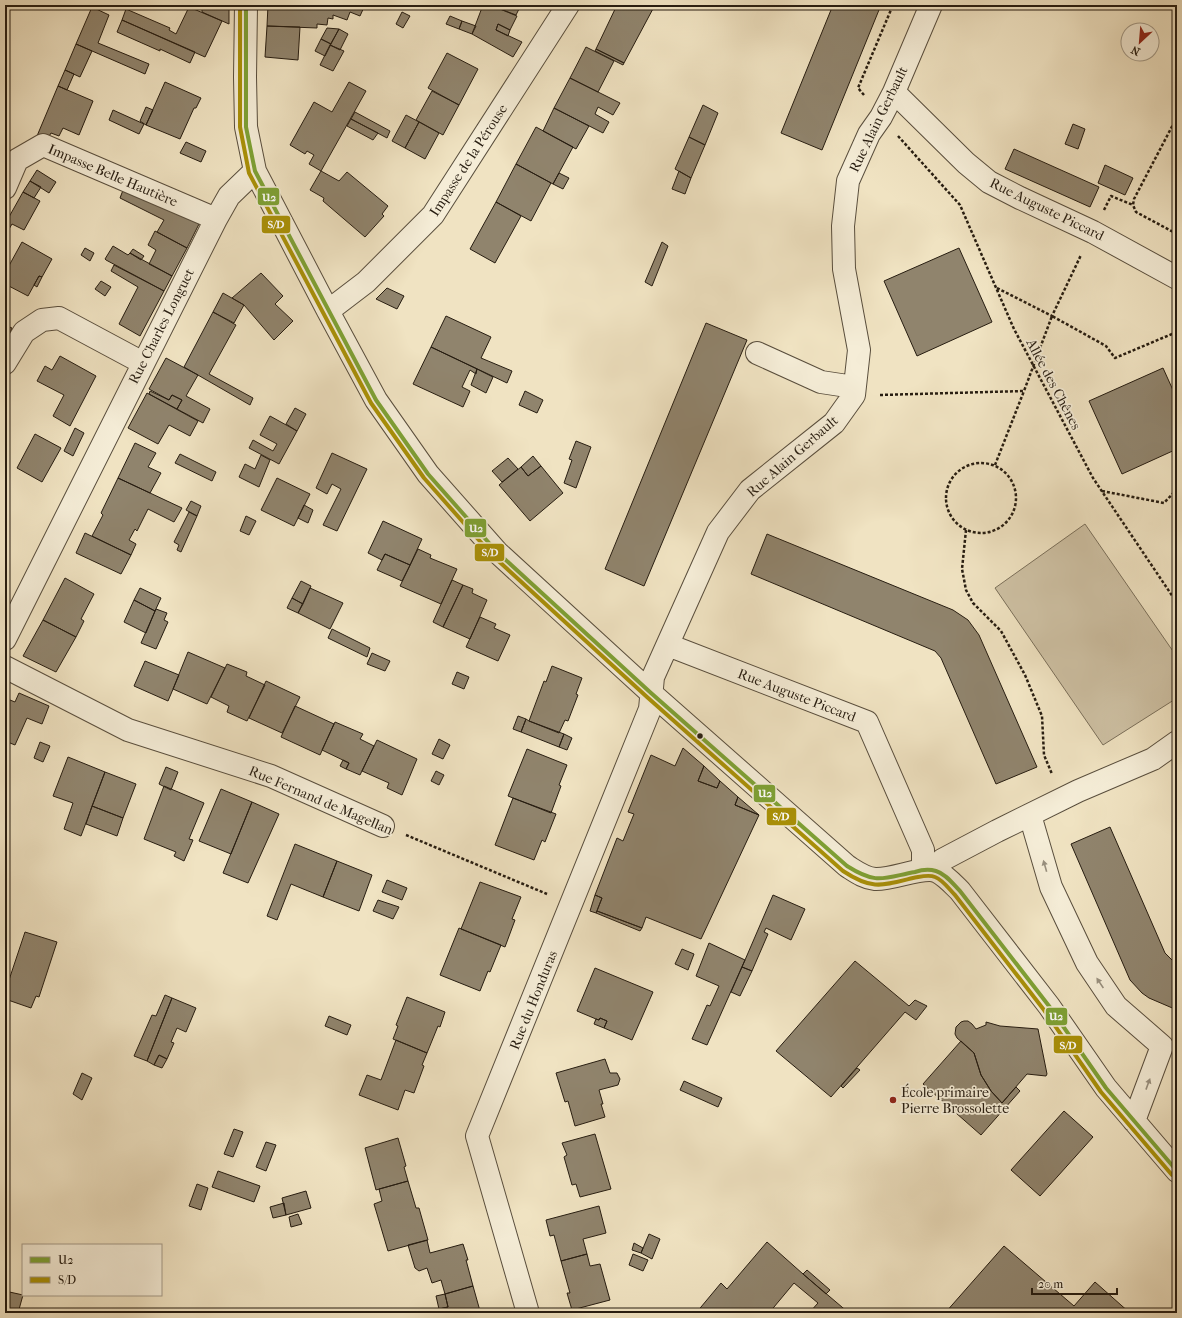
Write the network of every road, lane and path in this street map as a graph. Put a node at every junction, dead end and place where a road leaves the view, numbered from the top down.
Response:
1 (246, 5) edge
2 (568, 5) edge
3 (930, 5) edge
4 (894, 92) junction
5 (1177, 117) edge
6 (927, 168) dead end
7 (255, 171) junction
8 (5, 188) edge
9 (1133, 205) junction
10 (1104, 210) dead end
11 (216, 219) junction
12 (1177, 234) edge
13 (1081, 255) dead end
14 (1177, 278) edge
15 (997, 288) junction
16 (328, 311) junction
17 (1052, 316) junction
18 (1177, 330) edge
19 (757, 353) dead end
20 (5, 363) edge
21 (143, 363) junction
22 (1034, 366) junction
23 (854, 391) junction
24 (1024, 391) junction
25 (995, 465) junction
26 (1177, 489) edge
27 (1102, 491) junction
28 (966, 530) junction
29 (1177, 603) edge
30 (5, 639) edge
31 (668, 645) junction
32 (5, 667) edge
33 (651, 693) junction
34 (1177, 742) edge
35 (1062, 799) junction
36 (1030, 815) junction
37 (384, 826) joint
38 (929, 870) junction
39 (572, 904) junction
40 (1134, 1121) junction
41 (1177, 1171) edge
42 (528, 1313) edge

1 - 7 street
2 - 16 street, Impasse de la Pérouse
3 - 4 street, Rue Alain Gerbault
4 - 14 street, Rue Auguste Piccard
4 - 23 street, Rue Alain Gerbault
5 - 9 path
6 - 15 path, Allée des Chênes
7 - 11 street, Rue Charles Longuet
7 - 16 street
8 - 11 street, Impasse Belle Hautière
9 - 10 path
9 - 12 path
11 - 21 street, Rue Charles Longuet
13 - 17 path
15 - 17 path
15 - 22 path, Allée des Chênes
16 - 33 street
17 - 18 path
17 - 22 path
19 - 23 street
20 - 21 street
21 - 30 street, Rue Charles Longuet
22 - 24 path
22 - 27 path, Allée des Chênes
23 - 24 path
23 - 31 street, Rue Alain Gerbault
24 - 25 path
25 - 28 path
25 - 28 path
26 - 27 path
27 - 29 path, Allée des Chênes
28 - 35 path
31 - 33 street, Rue Alain Gerbault
31 - 38 street, Rue Auguste Piccard
32 - 37 street, Rue Fernand de Magellan
33 - 38 street
33 - 39 street, Rue du Honduras
34 - 35 street
35 - 36 street
36 - 38 street
40 -> 36 street
37 - 39 path, Rue Fernand de Magellan
38 - 40 street
39 - 42 street, Rue du Honduras
40 - 41 street

